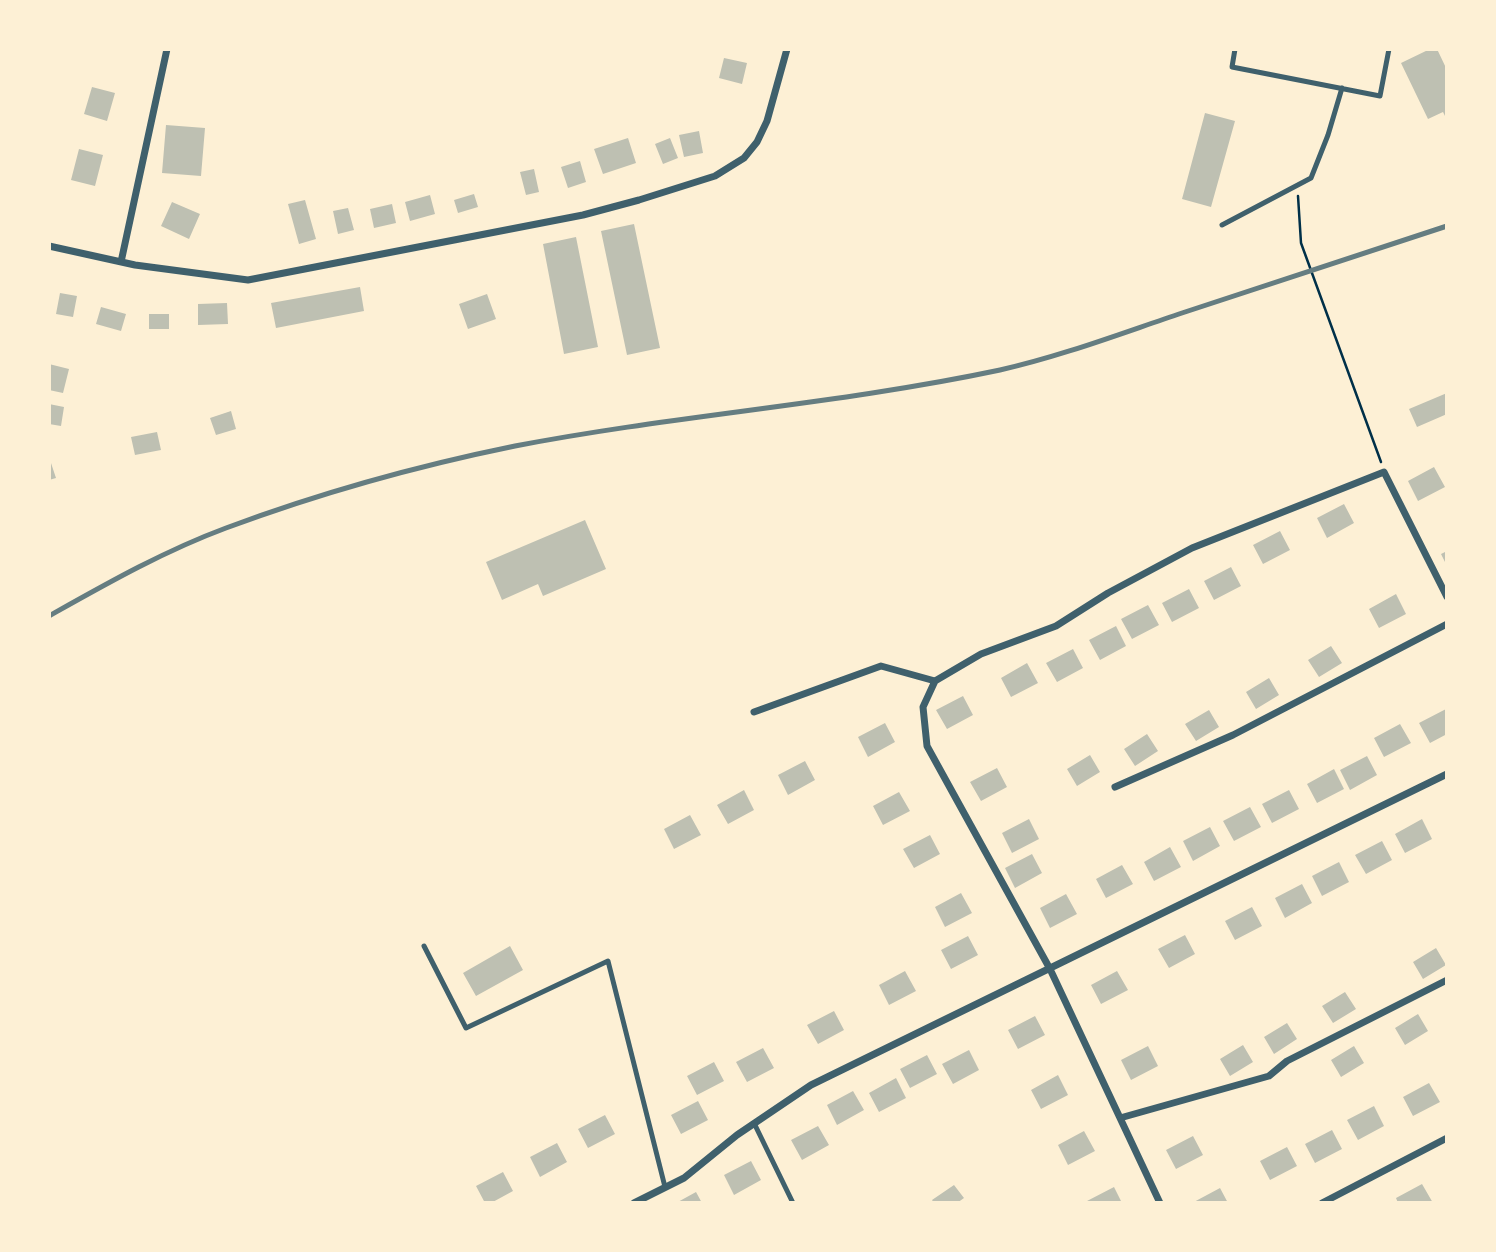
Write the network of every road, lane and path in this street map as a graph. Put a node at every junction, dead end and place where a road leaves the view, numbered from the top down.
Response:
1 (167, 49) edge
2 (787, 49) edge
3 (1235, 49) edge
4 (1389, 49) edge
5 (1342, 88) junction
6 (1297, 185) junction
7 (1222, 225) dead end
8 (49, 248) edge
9 (121, 262) junction
10 (1384, 471) junction
11 (1447, 597) edge
12 (1447, 624) edge
13 (935, 681) junction
14 (754, 712) dead end
15 (1447, 774) edge
16 (1115, 787) dead end
17 (424, 946) dead end
18 (1050, 969) junction
19 (1447, 979) edge
20 (1120, 1118) junction
21 (754, 1123) junction
22 (1447, 1138) edge
23 (665, 1187) junction
24 (634, 1203) edge
25 (793, 1203) edge
26 (1160, 1203) edge
27 (1322, 1203) edge

1 - 9 street
2 - 9 street
3 - 5 lane
4 - 5 lane
5 - 6 lane
6 - 7 lane
6 - 10 path
8 - 9 street
10 - 11 street
10 - 13 street
12 - 16 street
13 - 14 street
13 - 18 street
15 - 18 street
17 - 23 lane
18 - 20 street
18 - 21 street
19 - 20 street
20 - 26 street
21 - 23 street
21 - 25 lane
22 - 27 street
23 - 24 street

